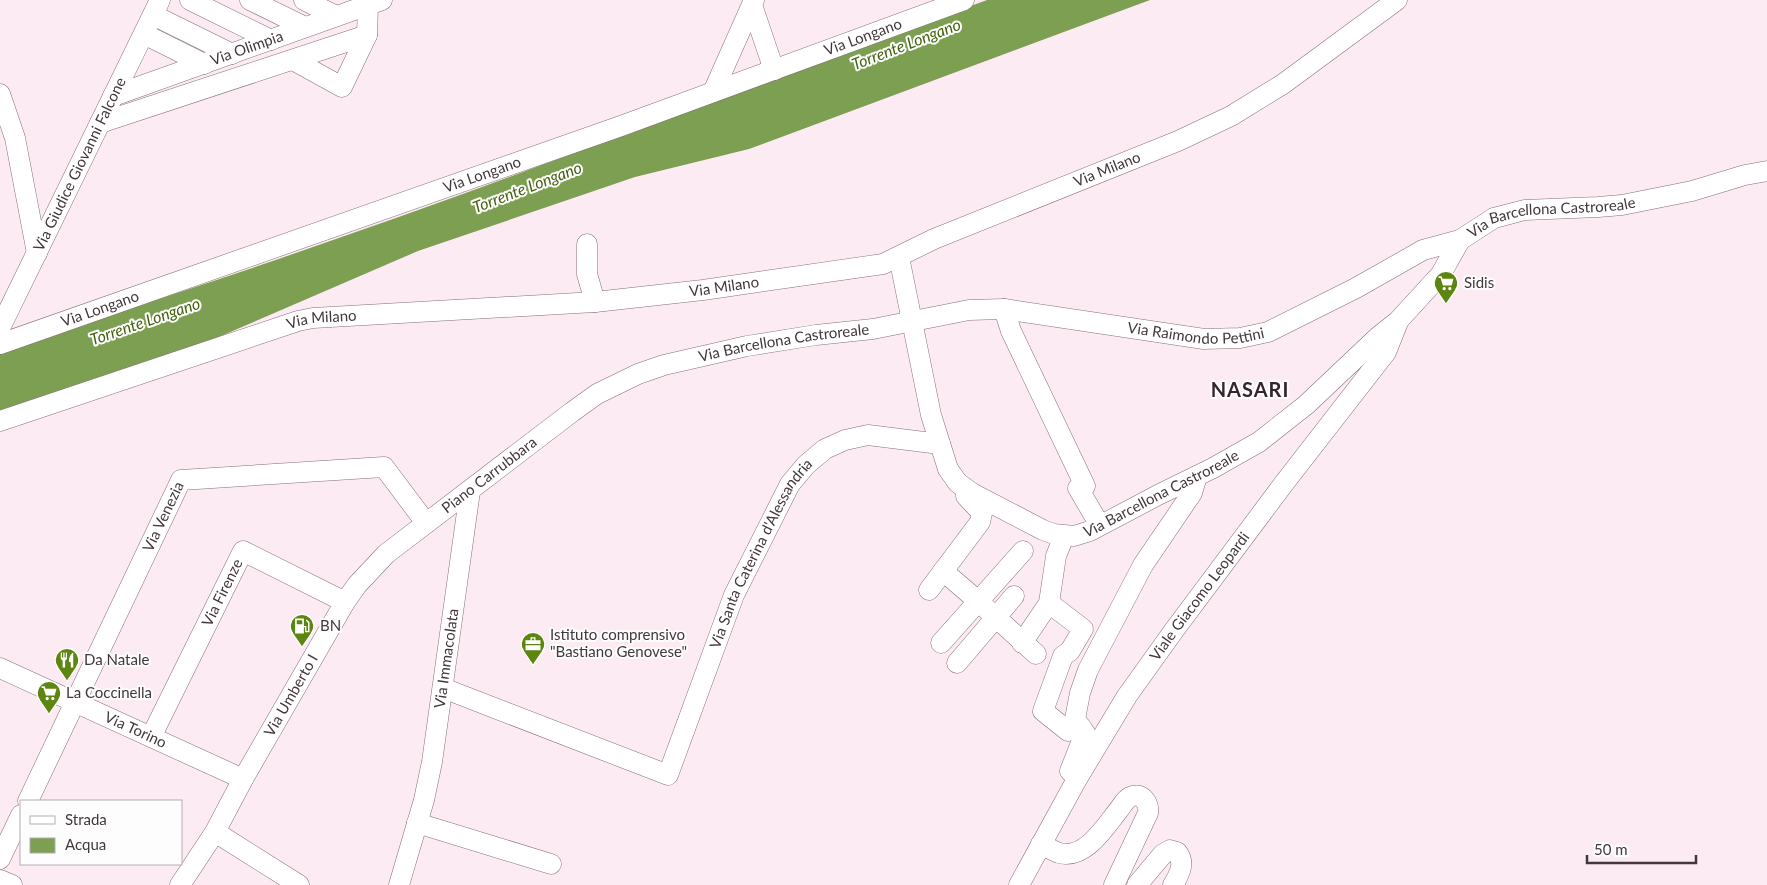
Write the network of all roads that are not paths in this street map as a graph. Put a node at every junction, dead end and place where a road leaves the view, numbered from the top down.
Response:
1 (190, 0) edge
2 (250, 0) edge
3 (304, 0) edge
4 (964, 0) edge
5 (1397, 0) edge
6 (375, 2) edge
7 (753, 2) edge
8 (156, 7) edge
9 (336, 16) junction
10 (305, 28) junction
11 (144, 34) junction
12 (367, 35) junction
13 (271, 40) junction
14 (232, 54) junction
15 (293, 60) junction
16 (204, 64) junction
17 (774, 70) junction
18 (713, 92) junction
19 (0, 94) edge
20 (113, 96) junction
21 (100, 123) junction
22 (1767, 171) edge
23 (1460, 240) junction
24 (588, 244) dead end
25 (37, 252) junction
26 (899, 257) junction
27 (595, 302) junction
28 (1004, 309) junction
29 (1398, 321) junction
30 (911, 322) junction
31 (0, 328) edge
32 (0, 344) edge
33 (0, 421) edge
34 (552, 427) joint
35 (940, 444) junction
36 (1197, 476) junction
37 (965, 489) junction
38 (470, 491) junction
39 (1095, 517) dead end
40 (426, 523) junction
41 (1064, 536) junction
42 (1023, 551) dead end
43 (943, 571) junction
44 (929, 590) dead end
45 (1014, 596) dead end
46 (978, 601) junction
47 (345, 602) junction
48 (1049, 603) junction
49 (995, 618) junction
50 (941, 643) dead end
51 (957, 663) dead end
52 (0, 668) edge
53 (443, 688) junction
54 (75, 702) junction
55 (1081, 728) junction
56 (151, 737) junction
57 (243, 779) junction
58 (1077, 780) junction
59 (28, 800) edge
60 (20, 817) edge
61 (417, 823) junction
62 (215, 832) junction
63 (1041, 844) junction
64 (0, 859) edge
65 (551, 864) dead end
66 (0, 880) edge
67 (12, 885) edge
68 (180, 885) edge
69 (299, 885) edge
70 (399, 885) edge
71 (1019, 885) edge
72 (1114, 885) edge
73 (1137, 885) edge
74 (1173, 885) edge

1 - 13 street
2 - 10 street
3 - 9 street
4 - 17 street, Via Longano
5 - 26 street, Via Milano
6 - 9 street, Via Olimpia
6 - 12 street
7 - 17 street
7 - 18 street
8 - 11 street, Via Giudice Giovanni Falcone
8 - 14 street
9 - 10 street, Via Olimpia
10 - 13 street, Via Olimpia
11 - 16 street
11 - 20 street, Via Giudice Giovanni Falcone
12 - 15 street
12 - 15 street
13 - 14 street, Via Olimpia
14 - 16 street, Via Olimpia
15 - 21 street
16 - 20 street, Via Olimpia
17 - 18 street, Via Longano
18 - 32 street, Via Longano
19 - 25 street
20 - 21 street, Via Giudice Giovanni Falcone
21 - 25 street, Via Giudice Giovanni Falcone
22 - 23 street, Via Barcellona Castroreale
23 - 28 street, Via Raimondo Pettini
23 - 29 street, Via Barcellona Castroreale
24 - 27 street
25 - 31 street, Via Giudice Giovanni Falcone
26 - 27 street, Via Milano
26 - 30 street
27 - 33 street, Via Milano
28 - 30 street, Via Raimondo Pettini
28 - 39 street
29 - 36 street, Via Barcellona Castroreale
29 - 58 street, Viale Giacomo Leopardi
30 - 34 street, Via Barcellona Castroreale
30 - 35 street, Via Barcellona Castroreale
34 - 38 street, Piano Carrubbara
35 - 37 street, Via Barcellona Castroreale
35 - 53 street, Via Santa Caterina d'Alessandria
36 - 41 street, Via Barcellona Castroreale
36 - 55 street
37 - 41 street, Via Barcellona Castroreale
37 - 43 street
38 - 40 street, Piano Carrubbara
38 - 53 street, Via Immacolata
40 - 47 street, Via Umberto I
40 - 54 street, Via Venezia
41 - 48 street
42 - 46 street
43 - 44 street
43 - 46 street
45 - 49 street
46 - 49 street
46 - 50 street
47 - 56 street, Via Firenze
47 - 57 street, Via Umberto I
48 - 49 street
48 - 55 street
49 - 51 street
52 - 54 street, Via Torino
53 - 61 street, Via Immacolata
54 - 56 street, Via Torino
54 - 59 street, Via Venezia
55 - 58 street
56 - 57 street, Via Torino
57 - 62 street, Via Umberto I
58 - 63 street, Viale Giacomo Leopardi
60 - 64 street
61 - 65 street
61 - 70 street, Via Immacolata
62 - 68 street, Via Umberto I
62 - 69 street
63 - 71 street, Viale Giacomo Leopardi
63 - 72 street
66 - 67 street
73 - 74 street

